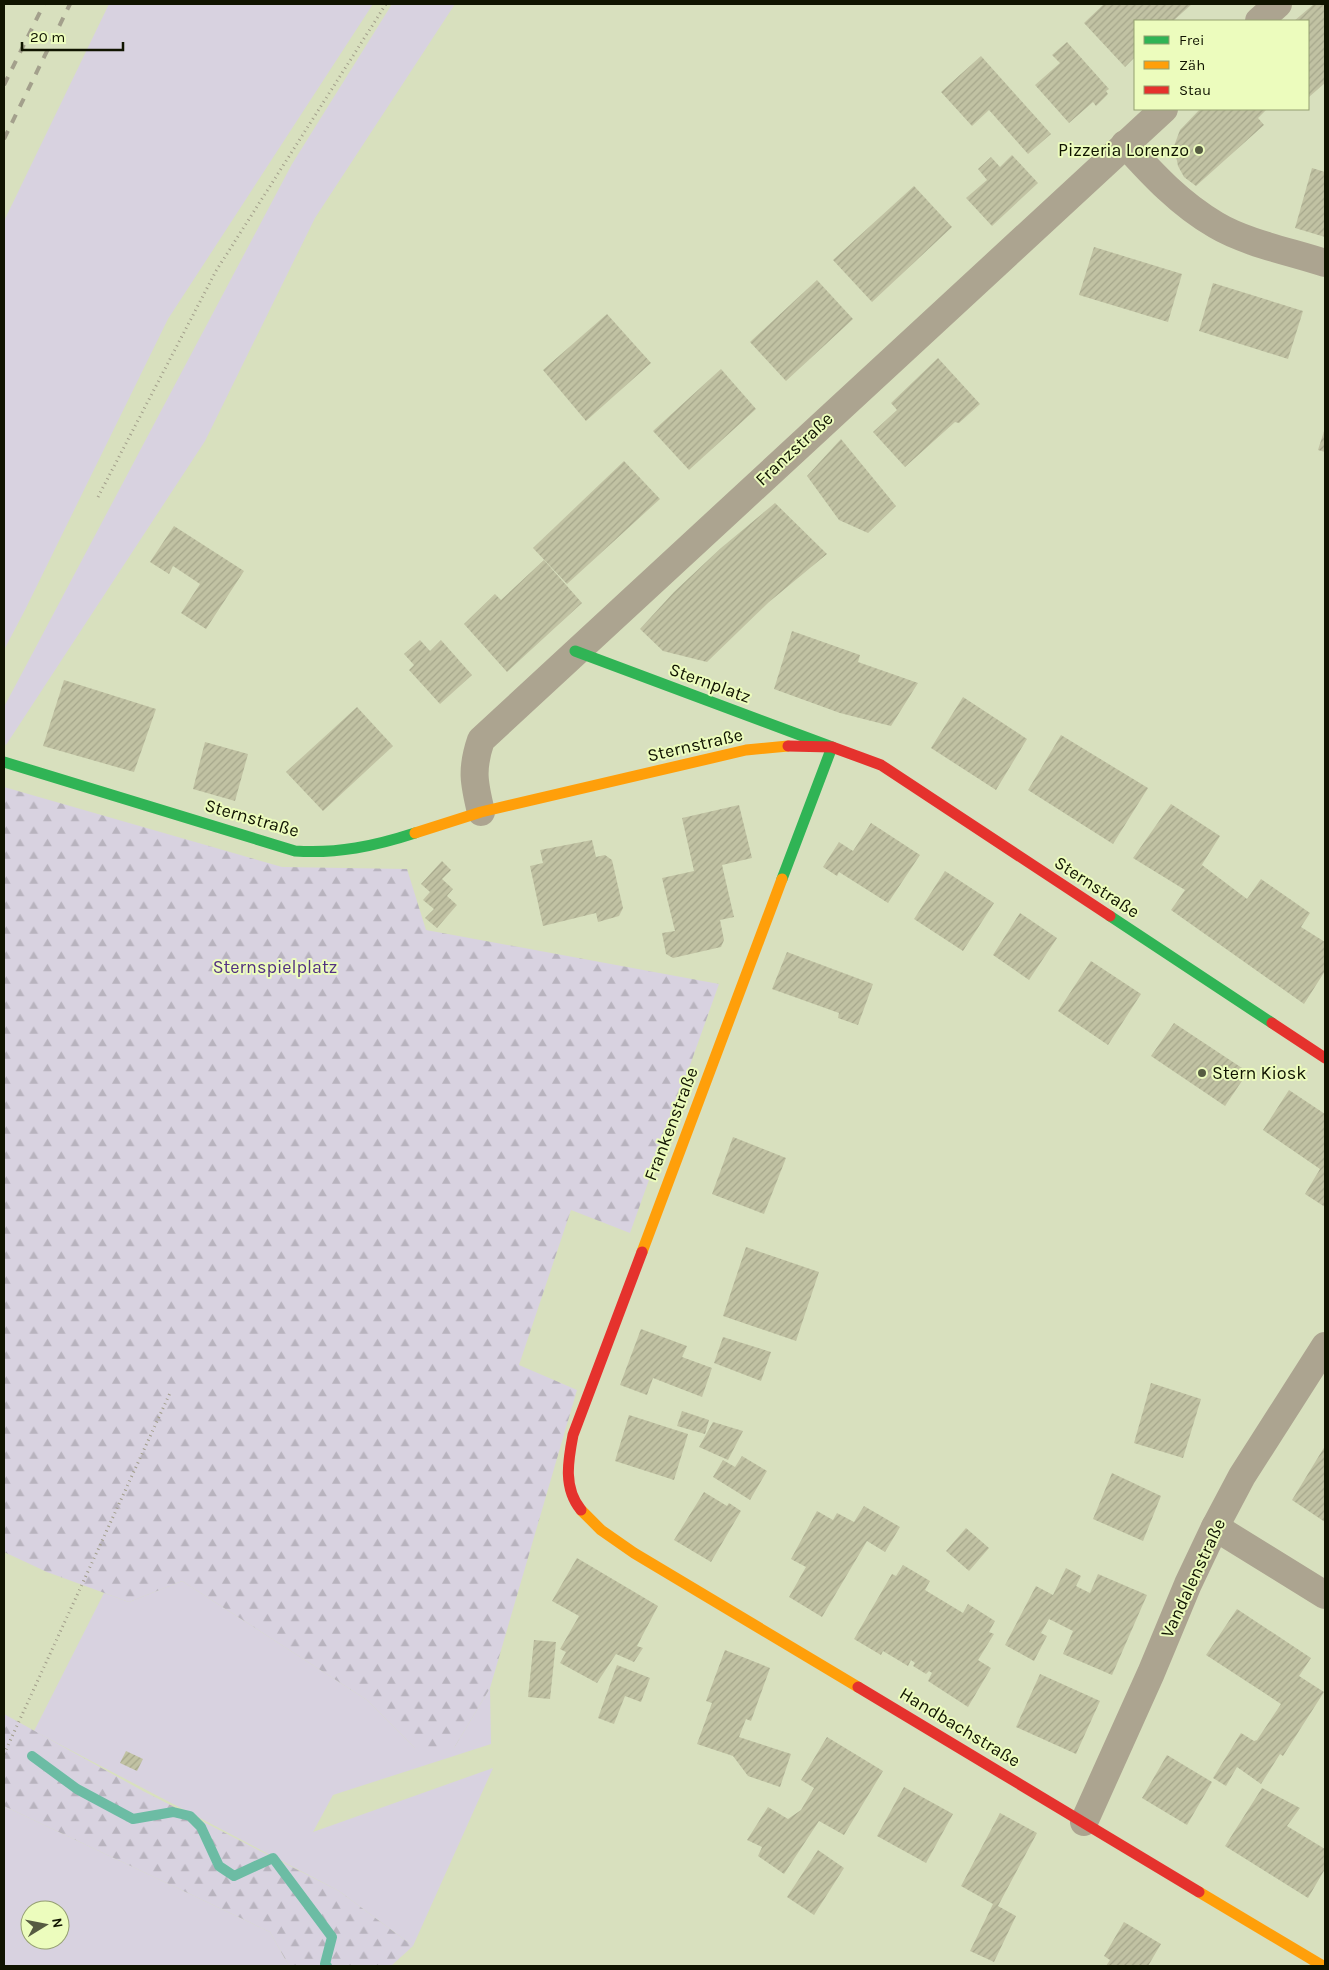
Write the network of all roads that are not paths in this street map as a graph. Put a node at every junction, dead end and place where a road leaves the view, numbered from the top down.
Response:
1 (1278, 4) edge
2 (1260, 20) edge
3 (1163, 110) edge
4 (1125, 144) junction
5 (1325, 263) edge
6 (575, 652) junction
7 (832, 747) junction
8 (4, 762) edge
9 (481, 812) junction
10 (1325, 1058) edge
11 (1325, 1346) edge
12 (582, 1514) joint
13 (1215, 1526) junction
14 (1325, 1595) edge
15 (1084, 1822) junction
16 (1323, 1966) edge

1 - 2 street
3 - 4 street, Franzstraße
4 - 5 street
4 - 6 street, Franzstraße
6 - 7 street, Sternplatz
6 - 9 street, Franzstraße
7 - 9 street, Sternstraße
7 - 10 street, Sternstraße
7 - 12 street, Frankenstraße
8 - 9 street, Sternstraße
11 - 13 street, Vandalenstraße
12 - 15 street, Handbachstraße
13 - 14 street
13 - 15 street, Vandalenstraße
15 - 16 street, Handbachstraße

